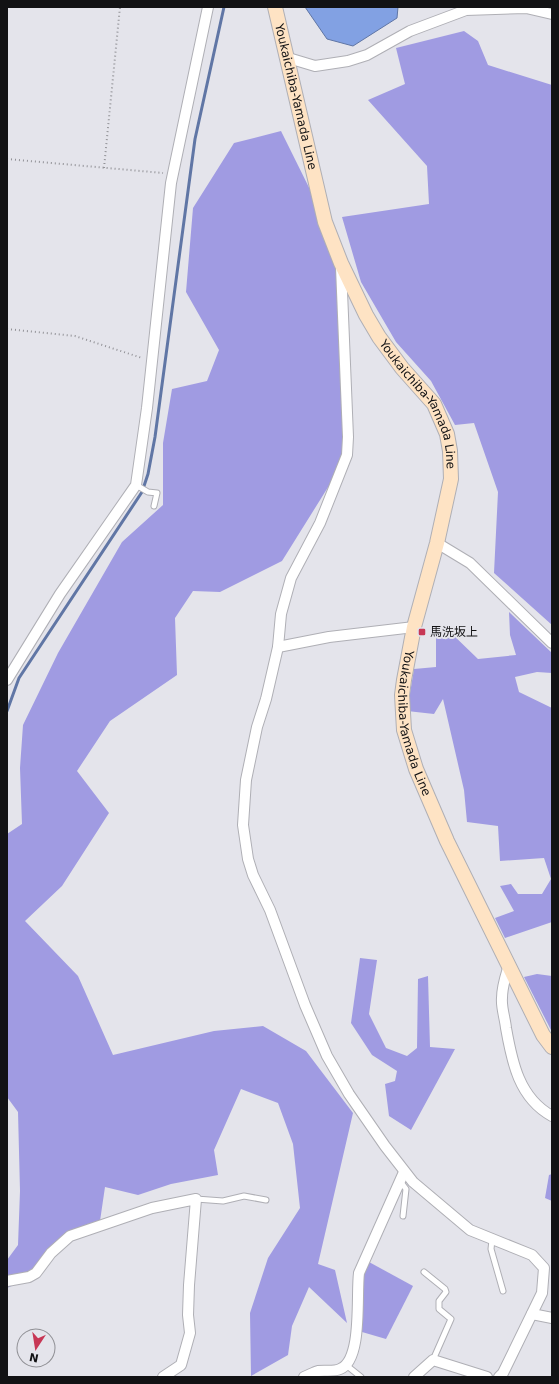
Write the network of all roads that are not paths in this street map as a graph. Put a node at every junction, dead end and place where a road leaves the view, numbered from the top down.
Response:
1 (208, 7) edge
2 (275, 7) edge
3 (526, 8) edge
4 (552, 14) edge
5 (286, 57) junction
6 (341, 264) junction
7 (136, 485) junction
8 (154, 506) dead end
9 (437, 543) junction
10 (414, 627) junction
11 (552, 643) edge
12 (278, 647) junction
13 (7, 680) edge
14 (509, 965) junction
15 (552, 1047) edge
16 (552, 1116) edge
17 (402, 1177) junction
18 (196, 1199) junction
19 (266, 1200) dead end
20 (404, 1216) dead end
21 (492, 1240) junction
22 (424, 1272) dead end
23 (7, 1281) edge
24 (503, 1291) dead end
25 (532, 1314) junction
26 (552, 1318) edge
27 (433, 1360) junction
28 (346, 1365) junction
29 (163, 1377) edge
30 (304, 1377) edge
31 (361, 1377) edge
32 (414, 1377) edge
33 (487, 1377) edge
34 (499, 1377) edge

1 - 7 street
2 - 5 main road, Youkaichiba-Yamada Line
3 - 4 street
3 - 5 street
5 - 6 main road, Youkaichiba-Yamada Line
6 - 9 main road, Youkaichiba-Yamada Line
6 - 12 street
7 - 8 lane
7 - 13 street
9 - 10 main road, Youkaichiba-Yamada Line
9 - 11 street
10 - 12 street
10 - 14 main road, Youkaichiba-Yamada Line
12 - 17 street
14 - 15 main road, Youkaichiba-Yamada Line
14 - 16 street
17 - 20 lane
17 - 21 street
17 - 28 street
18 - 19 lane
18 - 23 street
18 - 29 street
21 - 24 lane
21 - 25 street
22 - 27 lane
25 - 26 street
25 - 34 street
27 - 32 street
27 - 33 street
28 - 30 street
28 - 31 lane

